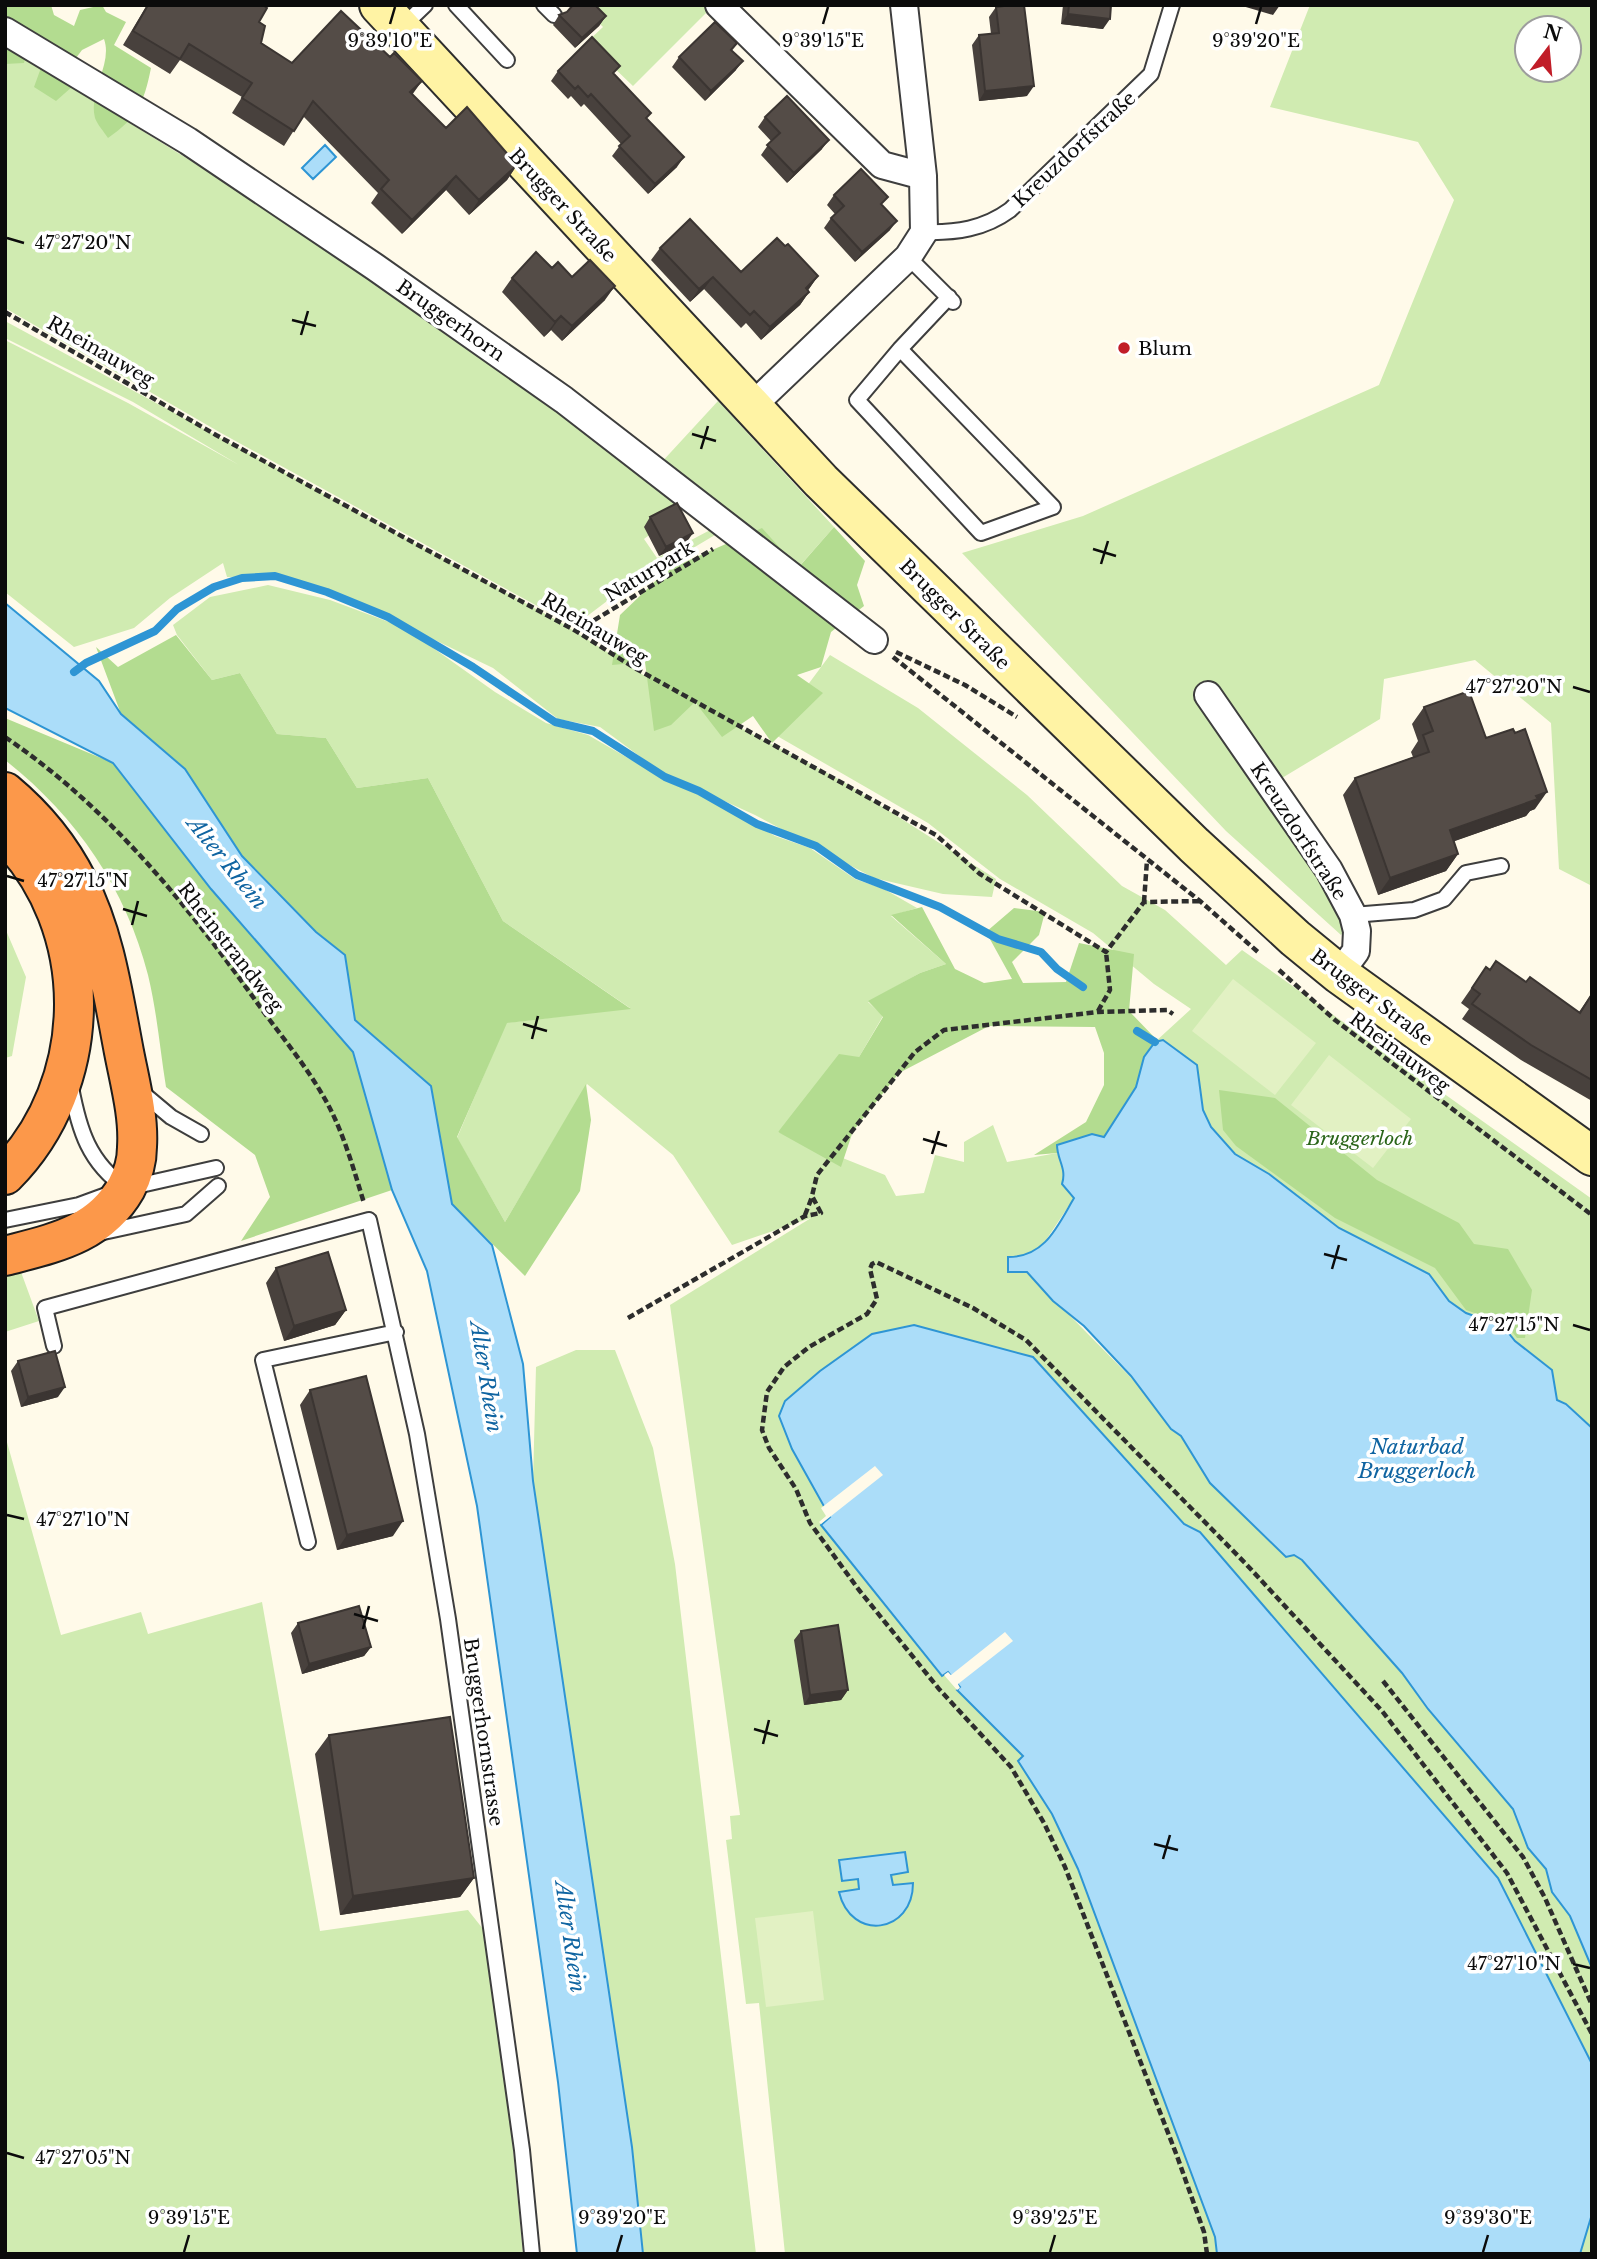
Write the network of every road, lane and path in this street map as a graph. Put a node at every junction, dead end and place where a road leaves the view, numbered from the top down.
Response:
1 (456, 5) edge
2 (719, 5) edge
3 (904, 5) edge
4 (1172, 5) edge
5 (402, 13) edge
6 (5, 31) edge
7 (506, 60) dead end
8 (923, 176) junction
9 (924, 232) junction
10 (908, 257) junction
11 (5, 312) edge
12 (900, 349) junction
13 (750, 408) junction
14 (737, 535) junction
15 (576, 631) junction
16 (874, 640) junction
17 (1208, 695) dead end
18 (1059, 716) junction
19 (5, 737) edge
20 (5, 792) edge
21 (5, 834) edge
22 (1147, 859) junction
23 (1501, 866) dead end
24 (1144, 901) junction
25 (1200, 901) junction
26 (1353, 915) junction
27 (1106, 952) junction
28 (1266, 958) dead end
29 (1276, 967) dead end
30 (1339, 974) junction
31 (1098, 1012) junction
32 (1174, 1014) dead end
33 (67, 1065) junction
34 (130, 1083) junction
35 (201, 1134) dead end
36 (1592, 1156) edge
37 (216, 1168) dead end
38 (5, 1175) edge
39 (218, 1186) dead end
40 (126, 1188) junction
41 (812, 1196) junction
42 (1592, 1214) edge
43 (805, 1216) junction
44 (5, 1220) edge
45 (369, 1220) junction
46 (63, 1241) junction
47 (5, 1256) edge
48 (628, 1318) dead end
49 (396, 1332) junction
50 (54, 1346) dead end
51 (308, 1542) dead end
52 (1383, 1681) dead end
53 (1592, 2005) edge
54 (1592, 2034) edge
55 (532, 2254) edge
56 (1207, 2254) edge

1 - 7 lane
2 - 8 street
3 - 8 street
4 - 9 lane, Kreuzdorfstraße
5 - 13 main road, Brugger Straße
6 - 14 street, Bruggerhorn
8 - 9 street
9 - 10 street
10 - 12 lane
10 - 13 street
11 - 15 path, Rheinauweg
12 - 12 lane
13 - 18 main road, Brugger Straße
14 - 15 path, Naturpark
14 - 16 street, Bruggerhorn
15 - 27 path, Rheinauweg
16 - 18 path
16 - 22 path
17 - 26 street, Kreuzdorfstraße
18 - 30 main road, Brugger Straße
19 - 45 path, Rheinstrandweg
20 - 34 highway
21 - 33 highway
22 - 24 path
22 - 25 path
23 - 26 lane
24 - 25 path
24 - 27 path
25 - 28 path
26 - 30 street, Kreuzdorfstraße
27 - 31 path
29 - 42 path, Rheinauweg
30 - 36 main road, Brugger Straße
31 - 32 path
31 - 41 path
33 - 38 highway
33 - 40 lane
34 - 35 lane
34 - 40 highway
37 - 40 lane
39 - 46 lane
40 - 44 lane
40 - 46 highway
41 - 43 path
41 - 43 path
43 - 48 path
45 - 49 lane, Bruggerhornstrasse
45 - 50 lane
46 - 47 highway
49 - 51 lane
49 - 55 lane, Bruggerhornstrasse
52 - 53 path
54 - 56 path

